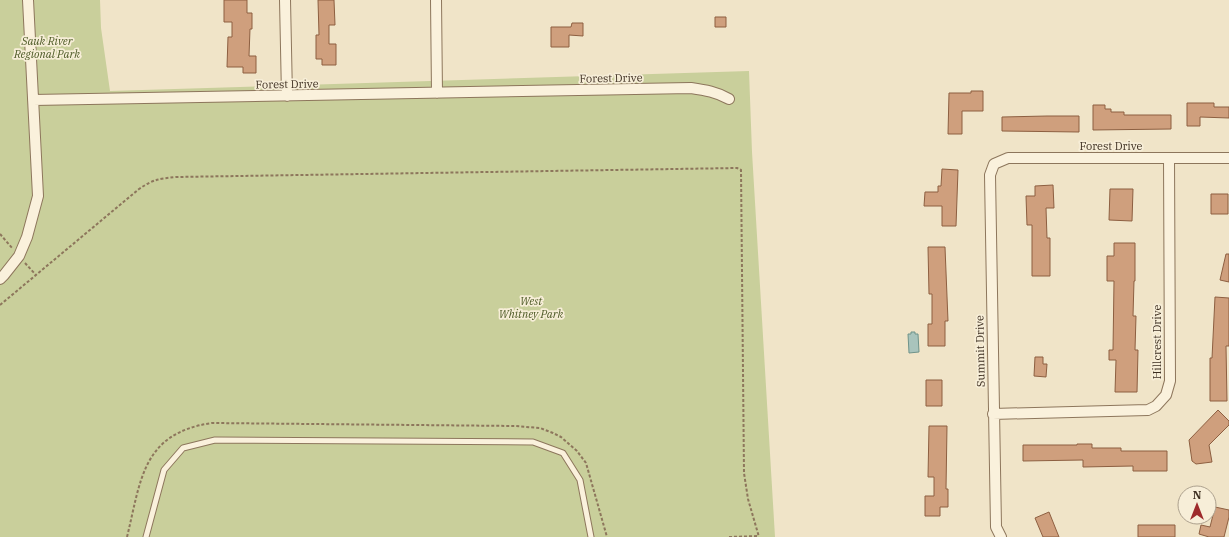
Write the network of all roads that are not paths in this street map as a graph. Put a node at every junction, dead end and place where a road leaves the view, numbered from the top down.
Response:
1 (28, 0) edge
2 (285, 0) edge
3 (436, 0) edge
4 (437, 93) junction
5 (287, 96) junction
6 (33, 100) junction
7 (729, 100) dead end
8 (1169, 158) junction
9 (1229, 158) edge
10 (994, 164) joint
11 (0, 279) edge
12 (993, 414) junction
13 (146, 537) edge
14 (591, 537) edge
15 (1001, 537) edge

1 - 6 street
2 - 5 street
3 - 4 street
4 - 5 street, Forest Drive
4 - 7 street, Forest Drive
5 - 6 street, Forest Drive
6 - 11 street
8 - 9 street, Forest Drive
8 - 10 street, Forest Drive
8 - 12 street, Hillcrest Drive
10 - 12 street, Summit Drive
12 - 15 street, Summit Drive
13 - 14 lane

